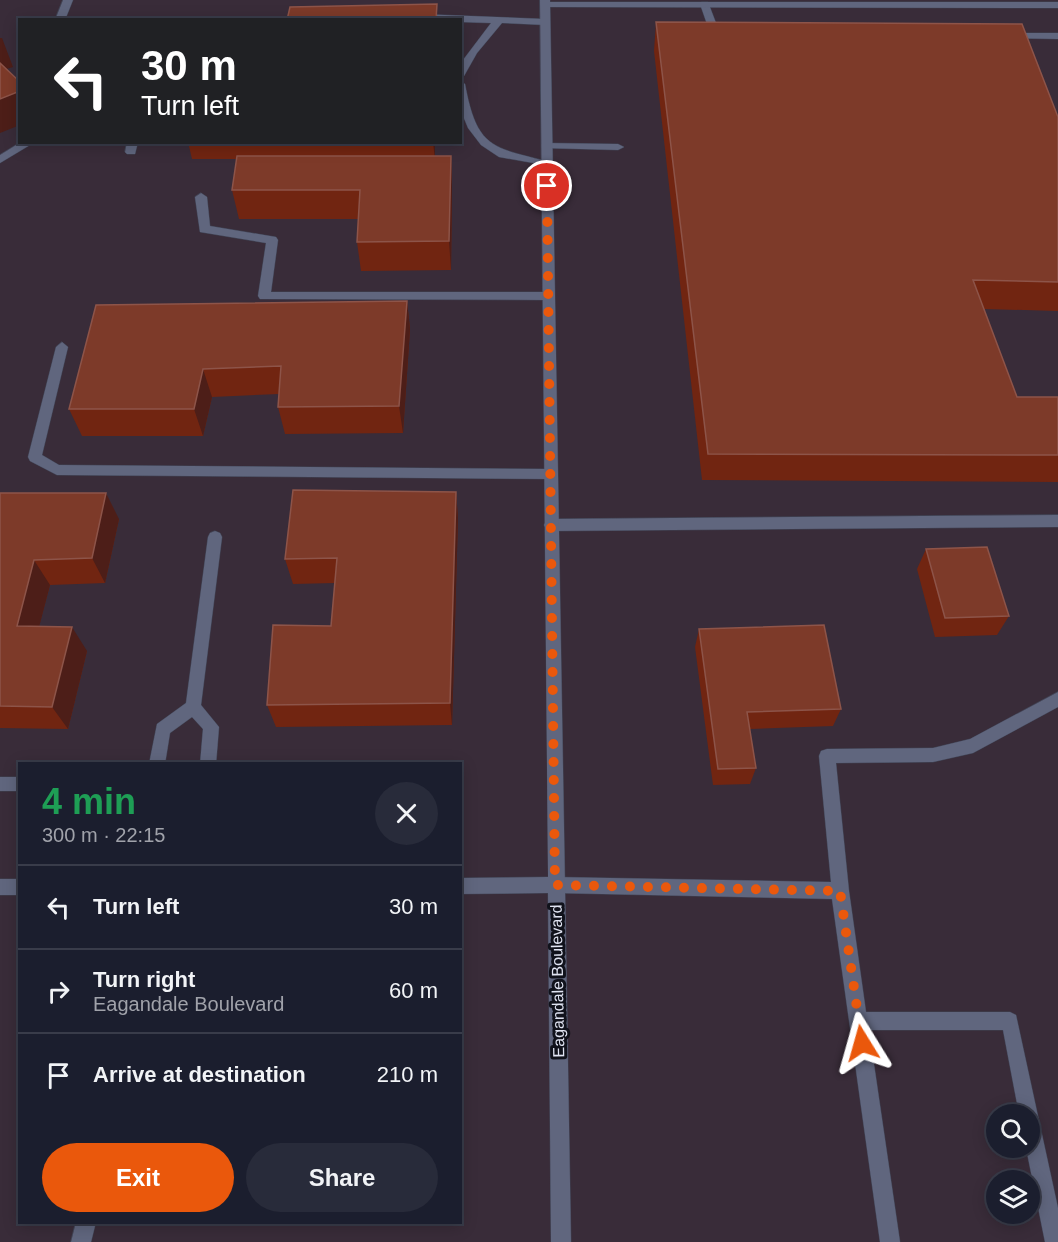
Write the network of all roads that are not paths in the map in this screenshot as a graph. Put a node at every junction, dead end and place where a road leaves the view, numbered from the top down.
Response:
1 (68, 0) edge
2 (545, 2) edge
3 (705, 4) junction
4 (1058, 5) edge
5 (411, 17) edge
6 (61, 18) edge
7 (440, 18) edge
8 (462, 19) edge
9 (499, 20) junction
10 (545, 22) junction
11 (742, 30) edge
12 (992, 35) edge
13 (1058, 36) edge
14 (462, 71) edge
15 (462, 97) edge
16 (27, 144) edge
17 (546, 146) junction
18 (618, 147) dead end
19 (0, 160) edge
20 (546, 164) junction
21 (201, 197) dead end
22 (548, 296) junction
23 (62, 347) dead end
24 (550, 474) junction
25 (1058, 521) edge
26 (551, 525) junction
27 (215, 537) dead end
28 (1058, 699) edge
29 (193, 706) junction
30 (157, 762) edge
31 (208, 762) edge
32 (0, 784) edge
33 (18, 784) edge
34 (555, 885) junction
35 (462, 886) edge
36 (0, 887) edge
37 (18, 887) edge
38 (840, 891) junction
39 (858, 1021) junction
40 (1027, 1104) edge
41 (1038, 1158) edge
42 (86, 1224) edge
43 (81, 1242) edge
44 (561, 1242) edge
45 (890, 1242) edge
46 (1055, 1242) edge

1 - 6 street
2 - 3 street
2 - 10 street, Eagandale Boulevard
3 - 4 street
3 - 11 street
5 - 7 street
8 - 9 street
9 - 10 street
9 - 14 street
10 - 17 street, Eagandale Boulevard
12 - 13 street
15 - 20 street
16 - 19 street
17 - 18 street
17 - 20 street, Eagandale Boulevard
20 - 22 street, Eagandale Boulevard
21 - 22 street
22 - 24 street, Eagandale Boulevard
23 - 24 street
24 - 26 street, Eagandale Boulevard
25 - 26 street
26 - 34 street, Eagandale Boulevard
27 - 29 street
28 - 38 street
29 - 30 street
29 - 31 street
32 - 33 street
34 - 35 street
34 - 38 street
34 - 44 street, Eagandale Boulevard
36 - 37 street
38 - 39 street
39 - 40 street
39 - 45 street
41 - 46 street
42 - 43 street

